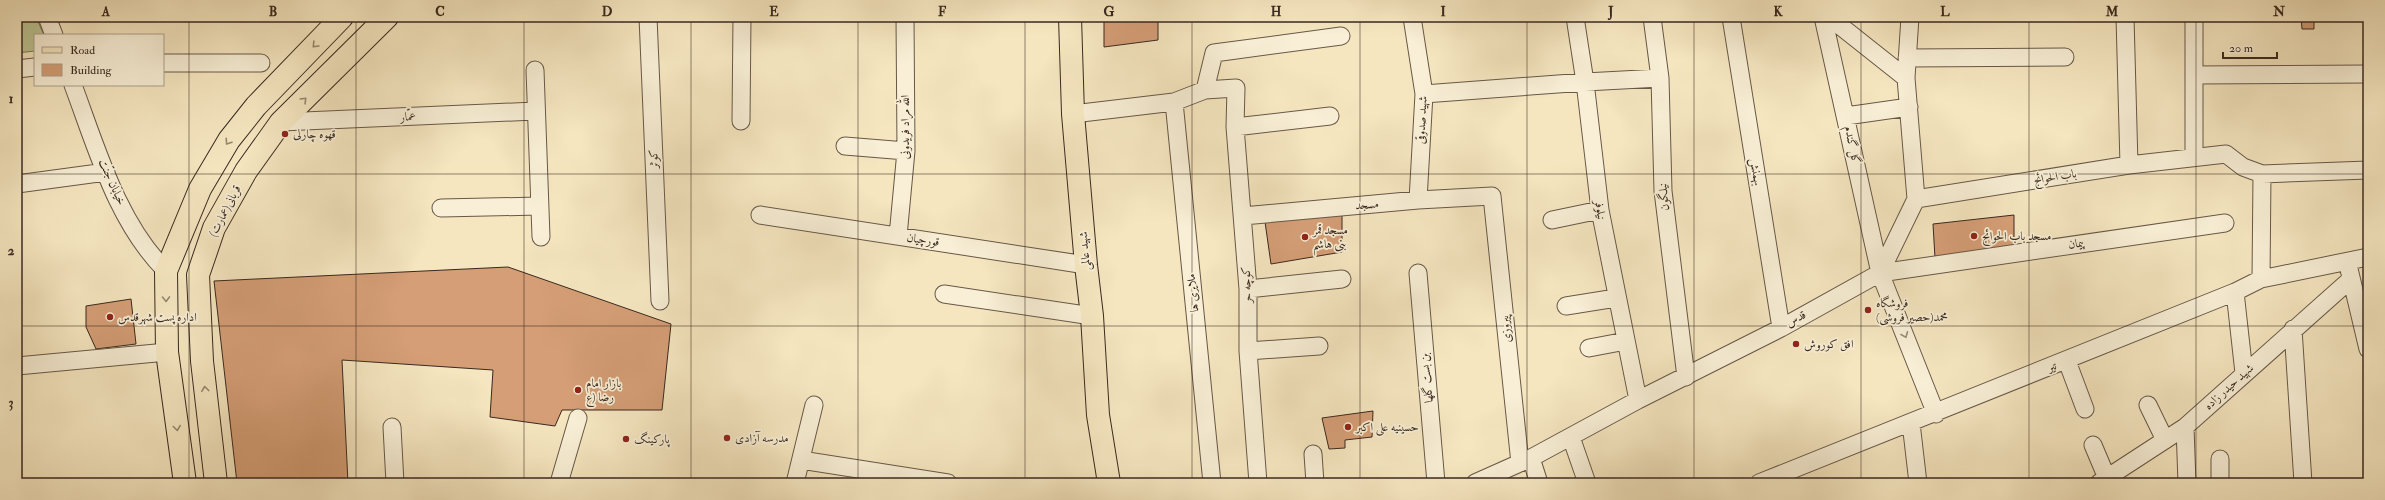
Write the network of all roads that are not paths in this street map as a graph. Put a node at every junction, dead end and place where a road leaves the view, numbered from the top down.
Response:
1 (47, 17) edge
2 (342, 17) edge
3 (387, 17) edge
4 (648, 17) edge
5 (742, 17) edge
6 (905, 17) edge
7 (1070, 17) edge
8 (1412, 17) edge
9 (1575, 17) edge
10 (1652, 17) edge
11 (1731, 17) edge
12 (1823, 17) edge
13 (1830, 17) edge
14 (1910, 17) edge
15 (2125, 17) edge
16 (2194, 17) edge
17 (54, 34) edge
18 (1341, 36) dead end
19 (2065, 57) dead end
20 (1907, 58) junction
21 (164, 63) edge
22 (261, 63) dead end
23 (34, 67) edge
24 (17, 69) edge
25 (535, 70) dead end
26 (2368, 74) edge
27 (2194, 75) junction
28 (1660, 78) junction
29 (1906, 78) junction
30 (1585, 82) junction
31 (73, 86) edge
32 (1205, 90) junction
33 (1424, 94) junction
34 (1174, 102) junction
35 (1909, 107) junction
36 (535, 111) junction
37 (1073, 114) junction
38 (1330, 116) dead end
39 (1846, 116) junction
40 (741, 121) dead end
41 (282, 122) junction
42 (1235, 126) junction
43 (845, 146) dead end
44 (906, 151) junction
45 (2194, 157) junction
46 (2129, 165) junction
47 (2368, 170) edge
48 (106, 172) junction
49 (2262, 174) junction
50 (17, 184) edge
51 (1492, 196) joint
52 (1916, 199) junction
53 (1418, 200) junction
54 (539, 206) junction
55 (441, 208) dead end
56 (1600, 210) junction
57 (760, 215) dead end
58 (1243, 216) junction
59 (1552, 220) dead end
60 (2225, 223) dead end
61 (898, 236) junction
62 (541, 237) dead end
63 (2368, 257) edge
64 (2348, 261) junction
65 (1086, 265) junction
66 (166, 271) junction
67 (1418, 273) dead end
68 (1880, 273) junction
69 (198, 275) junction
70 (1342, 279) dead end
71 (2261, 279) junction
72 (2350, 279) junction
73 (1248, 289) junction
74 (2235, 292) junction
75 (944, 294) dead end
76 (1616, 298) junction
77 (660, 301) dead end
78 (1566, 306) dead end
79 (1092, 316) junction
80 (1781, 328) junction
81 (2293, 328) junction
82 (1626, 341) junction
83 (1319, 346) dead end
84 (1589, 348) dead end
85 (2368, 349) edge
86 (1248, 351) junction
87 (167, 352) junction
88 (2067, 361) junction
89 (17, 366) edge
90 (2244, 373) junction
91 (1686, 377) junction
92 (1638, 400) junction
93 (814, 405) dead end
94 (2148, 405) dead end
95 (2085, 409) dead end
96 (1936, 414) junction
97 (578, 418) dead end
98 (1911, 424) junction
99 (392, 427) dead end
100 (2184, 427) junction
101 (1571, 437) junction
102 (2165, 440) junction
103 (2093, 444) dead end
104 (1313, 454) dead end
105 (2220, 459) dead end
106 (801, 460) junction
107 (1525, 461) junction
108 (2106, 481) edge
109 (185, 483) edge
110 (216, 483) edge
111 (395, 483) edge
112 (559, 483) edge
113 (795, 483) edge
114 (948, 483) edge
115 (1109, 483) edge
116 (1212, 483) edge
117 (1258, 483) edge
118 (1315, 483) edge
119 (1436, 483) edge
120 (1475, 483) edge
121 (1539, 483) edge
122 (1587, 483) edge
123 (1760, 483) edge
124 (1918, 483) edge
125 (2188, 483) edge
126 (2220, 483) edge
127 (2303, 483) edge

1 - 17 street
2 -> 66 main road
41 -> 3 main road, (عمارت)قربانی
4 - 77 street, کوثر
5 - 40 street
6 - 44 street, الله مراد فریدونی
7 - 37 main road, شهید عالمی
8 - 33 street, شهید صدوقی
9 - 30 street, نیلوفر
10 - 28 street, نیلگون
11 - 80 street, بهمنش
12 - 39 street, گل گندم
13 - 29 street
14 - 20 street
15 - 46 street
16 - 27 street
18 - 32 street
19 - 20 street
20 - 29 street
21 - 22 street
23 - 24 street
25 - 36 street
26 - 27 street
27 - 45 street
28 - 30 street
28 - 91 street, نیلگون
29 - 35 street
30 - 33 street
30 - 56 street, نیلوفر
31 - 48 street, خیابان جنّت
32 - 34 street
32 - 42 street, کوچه حر
33 - 53 street, شهید صدوقی
34 - 37 street
34 - 116 street, ملایری ها
35 - 39 street
35 - 52 street
36 - 41 street, عمّار
36 - 54 street
37 - 65 main road, شهید عالمی
38 - 42 street
39 - 68 street, گل گندم
41 - 69 main road, (عمارت)قربانی
42 - 58 street, کوچه حر
43 - 44 street
44 - 61 street, الله مراد فریدونی
45 - 46 street, باب الحوائج
45 - 49 street, باب الحوائج
46 - 52 street, باب الحوائج
47 - 49 street
48 - 50 street
48 - 66 street, خیابان جنّت
49 - 71 street
51 - 53 street, مسجد
51 - 107 street, پیروزی
52 - 68 street
53 - 58 street, مسجد
54 - 55 street
54 - 62 street
56 - 59 street
56 - 76 street, نیلوفر
57 - 61 street, قورچیان
58 - 73 street, کوچه حر
60 - 68 street, پیمان
61 - 65 street, قورچیان
63 - 64 street, تیر
64 - 71 street, تیر
64 - 72 street
65 - 79 main road, شهید عالمی
66 - 69 main road
66 -> 87 main road
67 - 119 street, بن بست گلها
68 - 80 street, قدس
68 -> 96 street, گل گندم
110 -> 69 main road, (عمارت)قربانی
70 - 73 street
71 - 74 street, تیر
72 - 81 street, شهید حیدر زاده
72 - 85 street
73 - 86 street, کوچه حر
74 - 88 street, تیر
74 - 90 street
75 - 79 street
76 - 78 street
76 - 82 street, نیلوفر
79 - 115 main road, شهید عالمی
80 - 91 street, قدس
81 - 90 street, شهید حیدر زاده
81 - 127 street
82 - 84 street
82 - 92 street, نیلوفر
83 - 86 street
86 - 117 street, کوچه حر
87 - 89 street
87 -> 109 main road
88 - 95 street
88 - 96 street, تیر
90 - 100 street, شهید حیدر زاده
91 - 92 street, قدس
92 - 101 street, قدس
93 - 106 street
94 - 102 street
96 - 98 street, تیر
97 - 112 street
98 - 123 street, تیر
98 - 124 street
99 - 111 street
100 - 102 street, شهید حیدر زاده
100 - 125 street
101 - 107 street, قدس
101 - 122 street
102 - 108 street, شهید حیدر زاده
103 - 108 street
104 - 118 street
105 - 126 street
106 - 113 street
106 - 114 street
107 - 120 street, قدس
107 - 121 street, پیروزی

